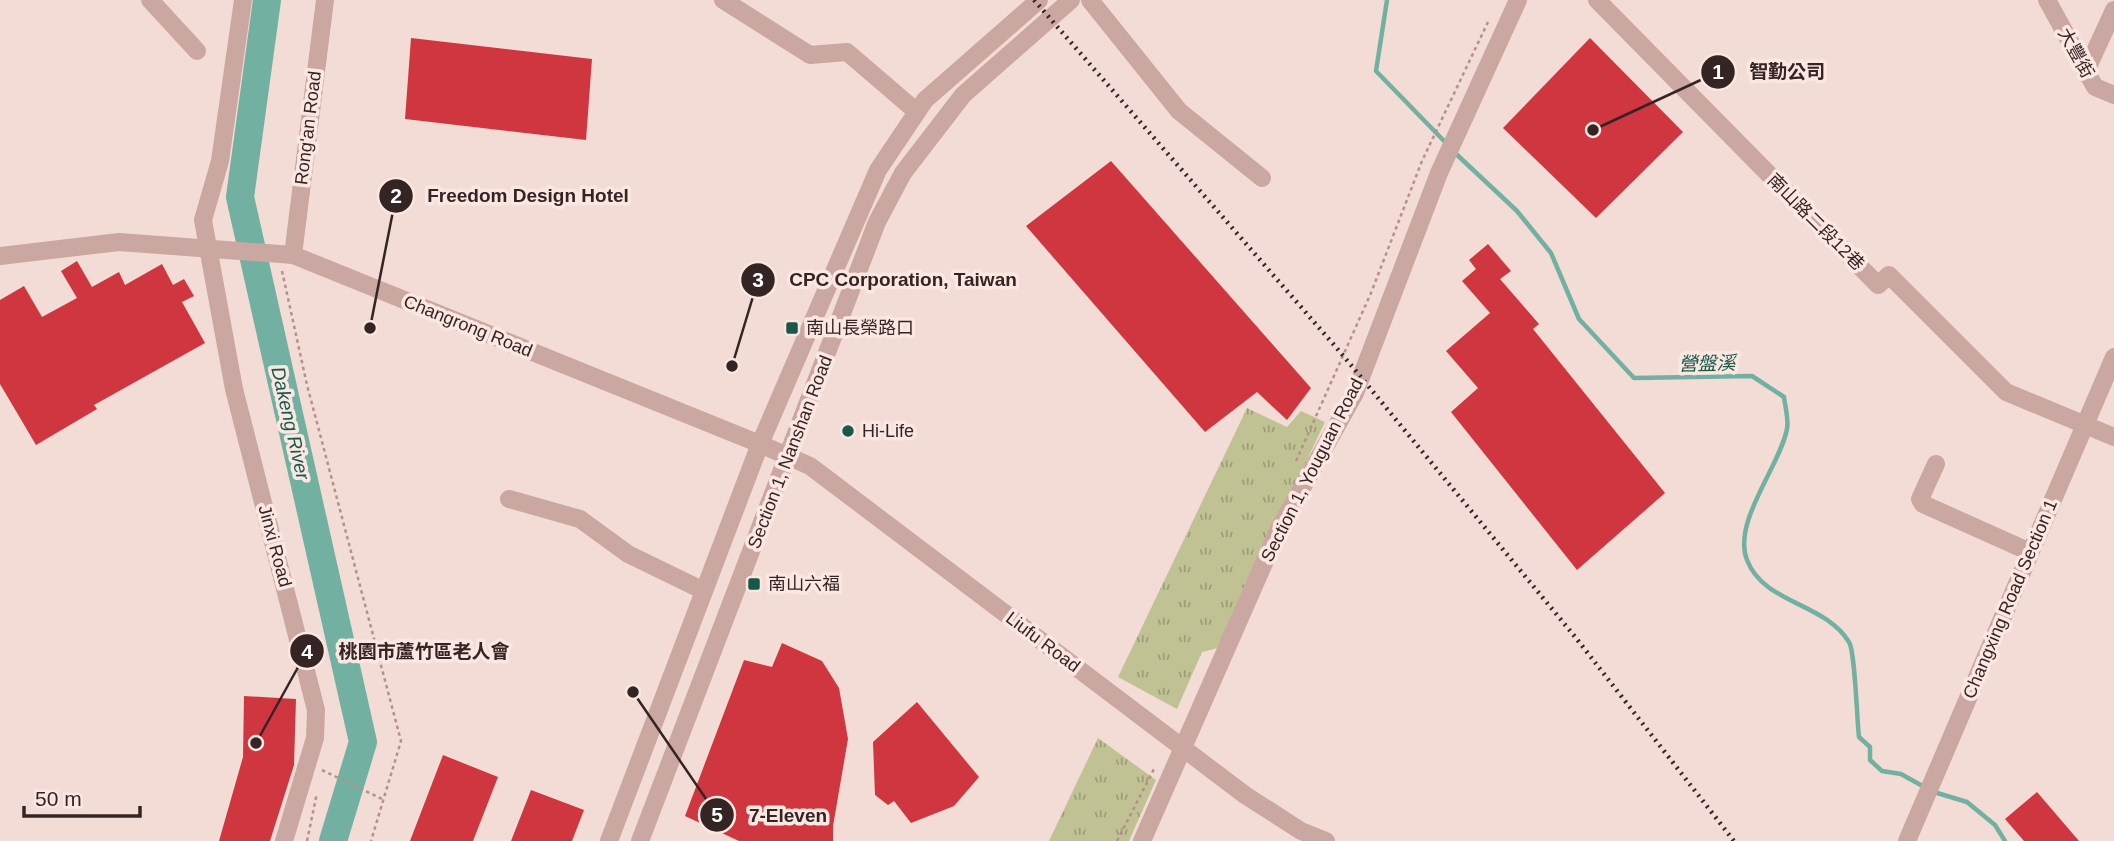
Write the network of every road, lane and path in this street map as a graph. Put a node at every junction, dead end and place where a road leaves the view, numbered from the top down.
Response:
1 (150, 0) edge
2 (243, 0) edge
3 (325, 0) edge
4 (723, 0) edge
5 (1039, 0) edge
6 (1071, 0) edge
7 (1090, 0) edge
8 (1518, 0) edge
9 (1597, 0) edge
10 (2047, 0) edge
11 (2114, 10) edge
12 (1489, 20) dead end
13 (197, 51) dead end
14 (2085, 73) junction
15 (2114, 96) edge
16 (917, 112) junction
17 (1262, 178) dead end
18 (213, 250) junction
19 (286, 255) junction
20 (0, 256) edge
21 (2114, 357) edge
22 (2085, 424) junction
23 (2114, 437) edge
24 (760, 444) junction
25 (789, 457) junction
26 (1295, 464) dead end
27 (1936, 464) dead end
28 (509, 499) dead end
29 (2030, 552) junction
30 (704, 591) junction
31 (1177, 743) junction
32 (322, 770) dead end
33 (384, 800) junction
34 (284, 841) edge
35 (371, 841) edge
36 (609, 841) edge
37 (640, 841) edge
38 (1117, 841) edge
39 (1142, 841) edge
40 (1326, 841) edge
41 (1907, 841) edge

1 - 13 street
2 - 18 street, Jinxi Road
3 - 19 street, Rong'an Road
4 - 16 street
5 - 16 street, Section 1, Nanshan Road
6 - 25 street, Section 1, Nanshan Road
7 - 17 street
8 - 31 street, Section 1, Youguan Road
9 - 22 street, 南山路二段12巷
10 - 14 street, 大豐街
11 - 14 street
12 - 26 path
14 - 15 street, 大豐街
16 - 24 street, Section 1, Nanshan Road
18 - 19 street, Changrong Road
18 - 20 street, Changrong Road
18 - 34 street, Jinxi Road
19 - 24 street, Changrong Road
19 - 33 path
21 - 22 street, Changxing Road Section 1
22 - 23 street
22 - 29 street, Changxing Road Section 1
24 - 25 street, Liufu Road
24 - 30 street, Section 1, Nanshan Road
25 - 31 street, Liufu Road
25 - 37 street, Section 1, Nanshan Road
27 - 29 street
28 - 30 street
29 - 41 street, Changxing Road Section 1
30 - 36 street, Section 1, Nanshan Road
31 - 38 path
31 - 39 street, Section 1, Youguan Road
31 - 40 street, Liufu Road
32 - 33 path
33 - 35 path

